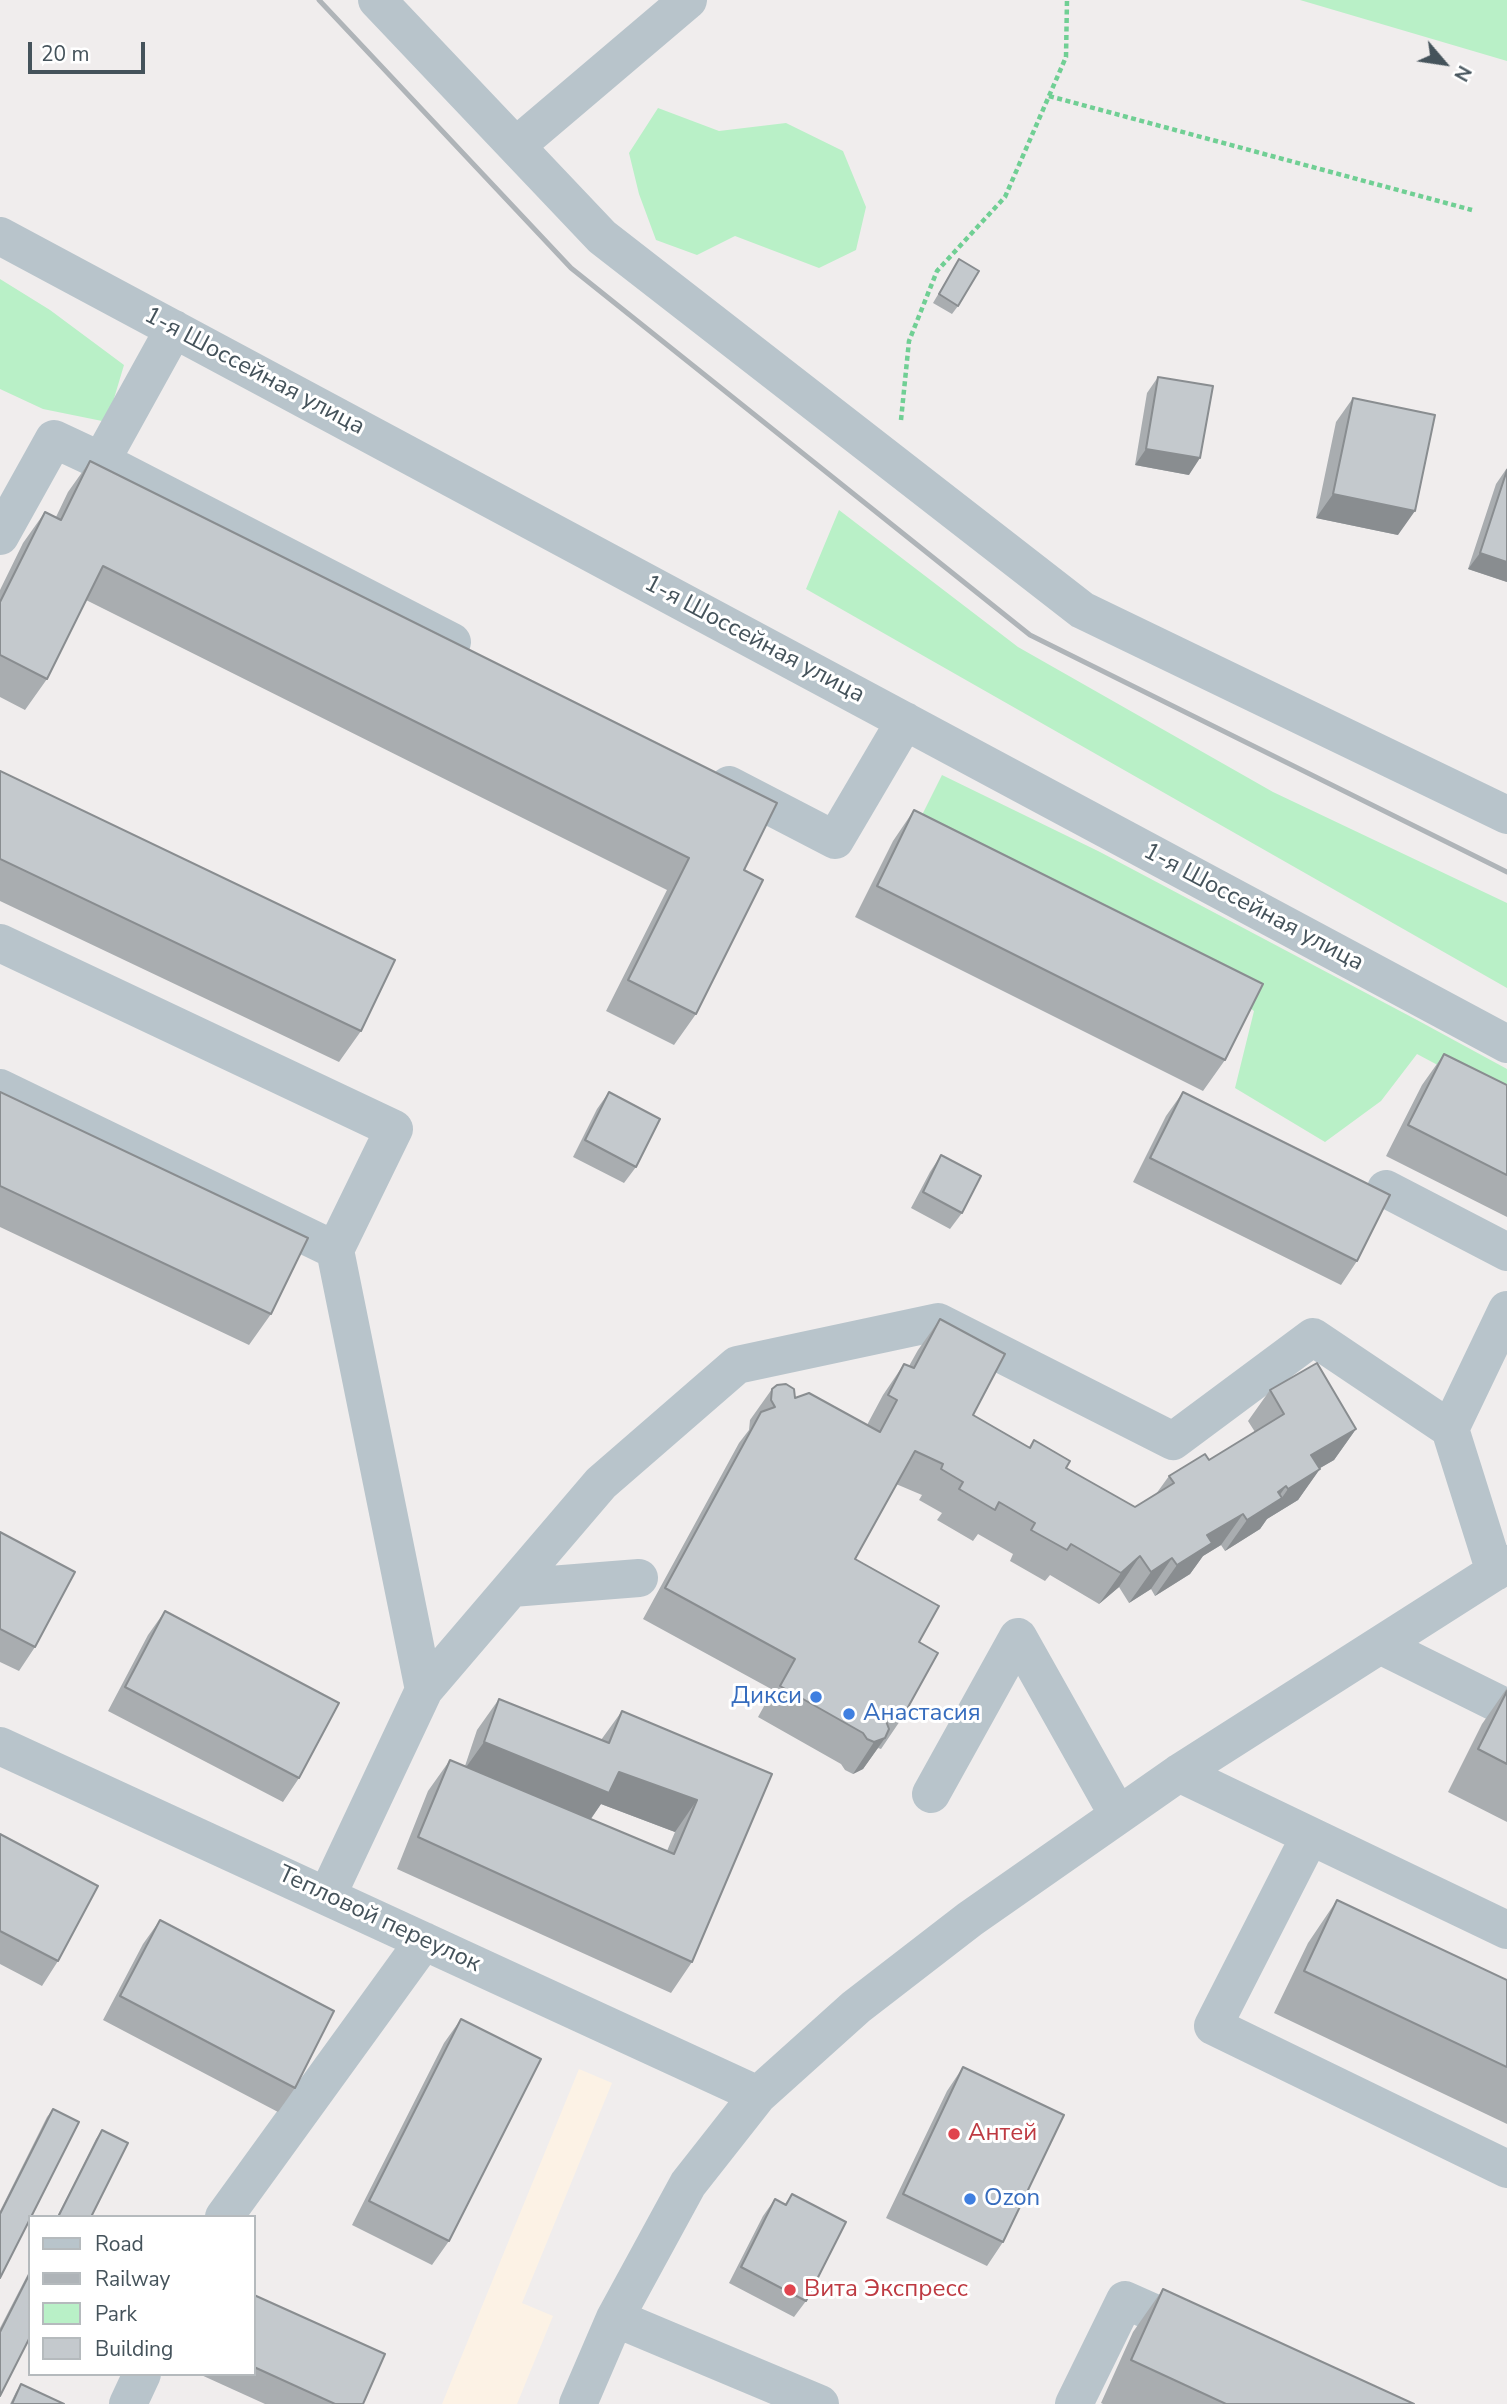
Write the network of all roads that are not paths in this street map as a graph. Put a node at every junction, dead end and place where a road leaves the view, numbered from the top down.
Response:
1 (377, 0) edge
2 (646, 0) edge
3 (688, 0) edge
4 (626, 53) junction
5 (516, 146) junction
6 (0, 236) edge
7 (174, 329) junction
8 (102, 461) junction
9 (0, 536) edge
10 (487, 660) edge
11 (905, 721) junction
12 (698, 769) edge
13 (1507, 815) edge
14 (0, 943) edge
15 (1507, 1044) edge
16 (0, 1088) edge
17 (1386, 1189) dead end
18 (335, 1250) junction
19 (1507, 1251) edge
20 (1507, 1311) edge
21 (1450, 1429) junction
22 (1501, 1568) edge
23 (639, 1578) dead end
24 (512, 1588) junction
25 (1380, 1645) junction
26 (424, 1690) junction
27 (1507, 1708) edge
28 (0, 1746) edge
29 (1179, 1773) junction
30 (932, 1794) dead end
31 (1118, 1815) junction
32 (1310, 1836) junction
33 (327, 1896) junction
34 (1507, 1930) edge
35 (424, 1941) junction
36 (758, 2095) junction
37 (1507, 2169) edge
38 (225, 2215) edge
39 (615, 2318) junction
40 (1223, 2344) edge
41 (141, 2376) edge
42 (128, 2404) edge
43 (578, 2404) edge
44 (820, 2404) edge
45 (1074, 2404) edge

1 - 5 street
2 - 4 street
3 - 4 street
4 - 5 street
5 - 13 street
6 - 7 street, 1-я Шоссейная улица
7 - 8 street
7 - 11 street, 1-я Шоссейная улица
8 - 9 street
8 - 10 street
11 - 12 street
11 - 15 street, 1-я Шоссейная улица
14 - 18 street
16 - 18 street
17 - 19 street
18 - 26 street
20 - 21 street
21 - 22 street
21 - 24 street
22 - 25 street
23 - 24 street
24 - 26 street
25 - 27 street
25 - 29 street
26 - 33 street
28 - 33 street, Тепловой переулок
29 - 31 street
29 - 32 street
30 - 31 street
31 - 36 street
32 - 34 street
32 - 37 street
33 - 35 street, Тепловой переулок
35 - 36 street, Тепловой переулок
35 - 38 street
36 - 39 street
39 - 43 street
39 - 44 street
40 - 45 street
41 - 42 street

